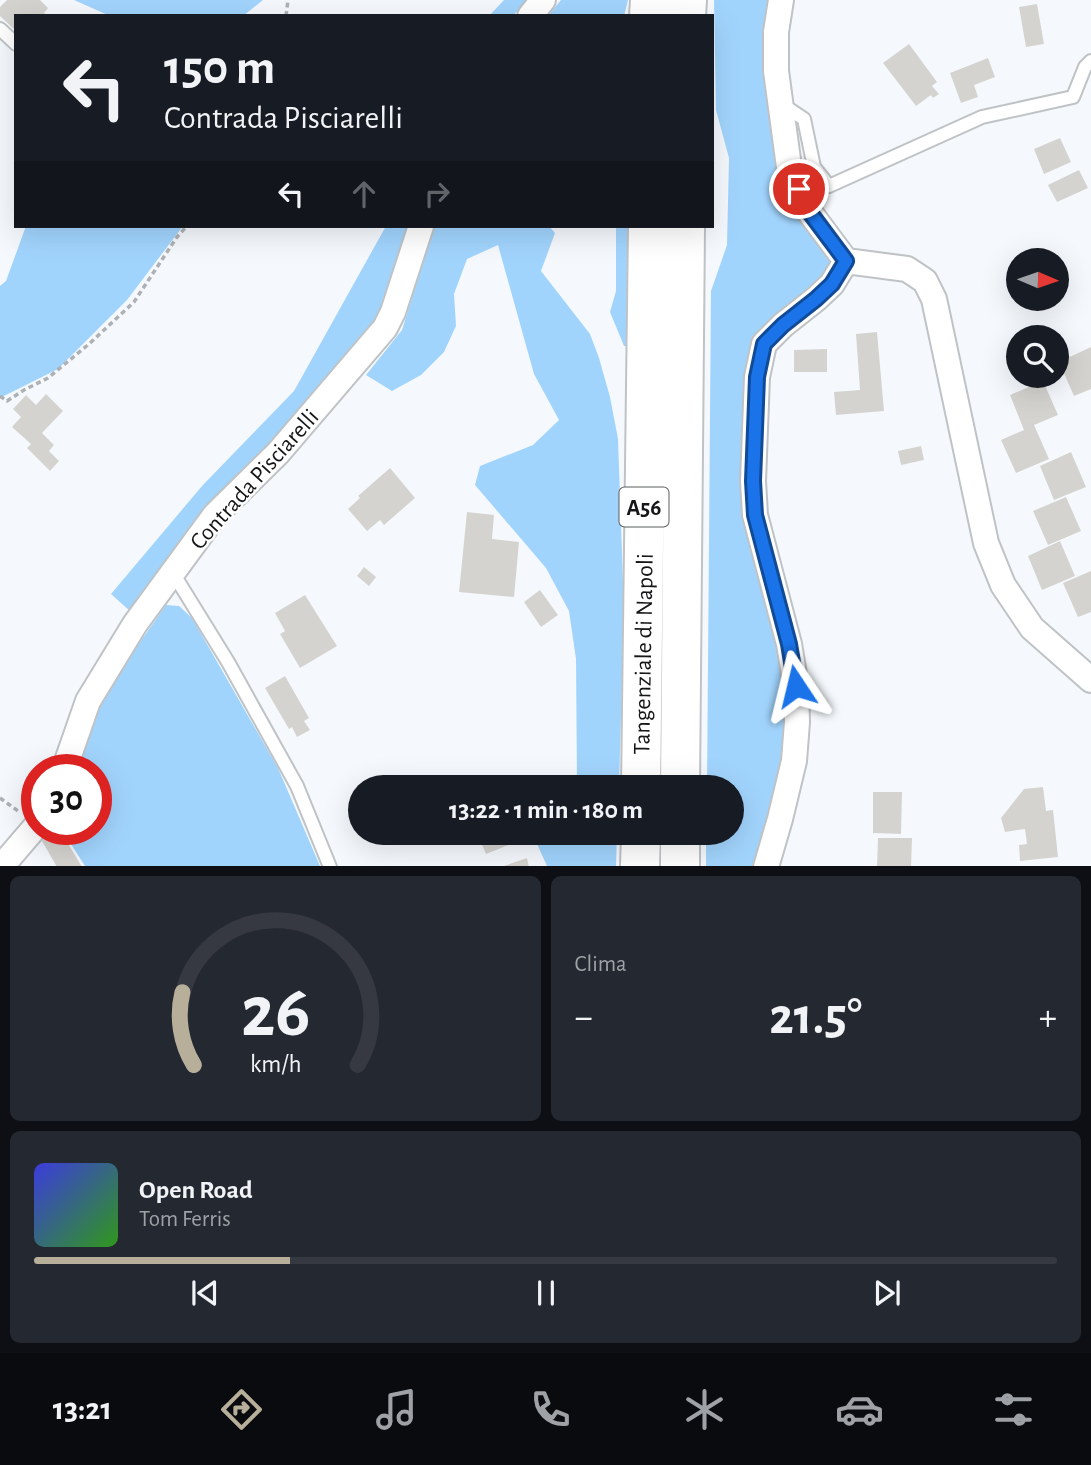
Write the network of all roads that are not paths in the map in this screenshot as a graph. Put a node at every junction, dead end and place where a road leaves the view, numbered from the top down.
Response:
1 (543, 0) edge
2 (781, 0) edge
3 (532, 14) edge
4 (0, 29) edge
5 (14, 42) edge
6 (1091, 61) edge
7 (780, 103) junction
8 (420, 228) edge
9 (648, 228) edge
10 (685, 228) edge
11 (846, 261) junction
12 (173, 573) junction
13 (1091, 680) edge
14 (70, 754) edge
15 (641, 775) edge
16 (680, 775) edge
17 (21, 843) edge
18 (641, 845) edge
19 (680, 845) edge
20 (1, 866) edge
21 (330, 866) edge
22 (640, 866) edge
23 (680, 866) edge
24 (766, 866) edge

1 - 3 street
2 - 7 street
4 - 5 lane
6 - 7 lane
7 - 11 street
8 - 12 street, Contrada Pisciarelli
9 - 15 highway, Tangenziale di Napoli / A56
10 - 16 highway, Tangenziale di Napoli / A56
11 - 13 street
11 - 24 street
12 - 14 street, Contrada Pisciarelli
12 - 21 lane
17 - 20 street
18 - 22 highway
19 - 23 highway

